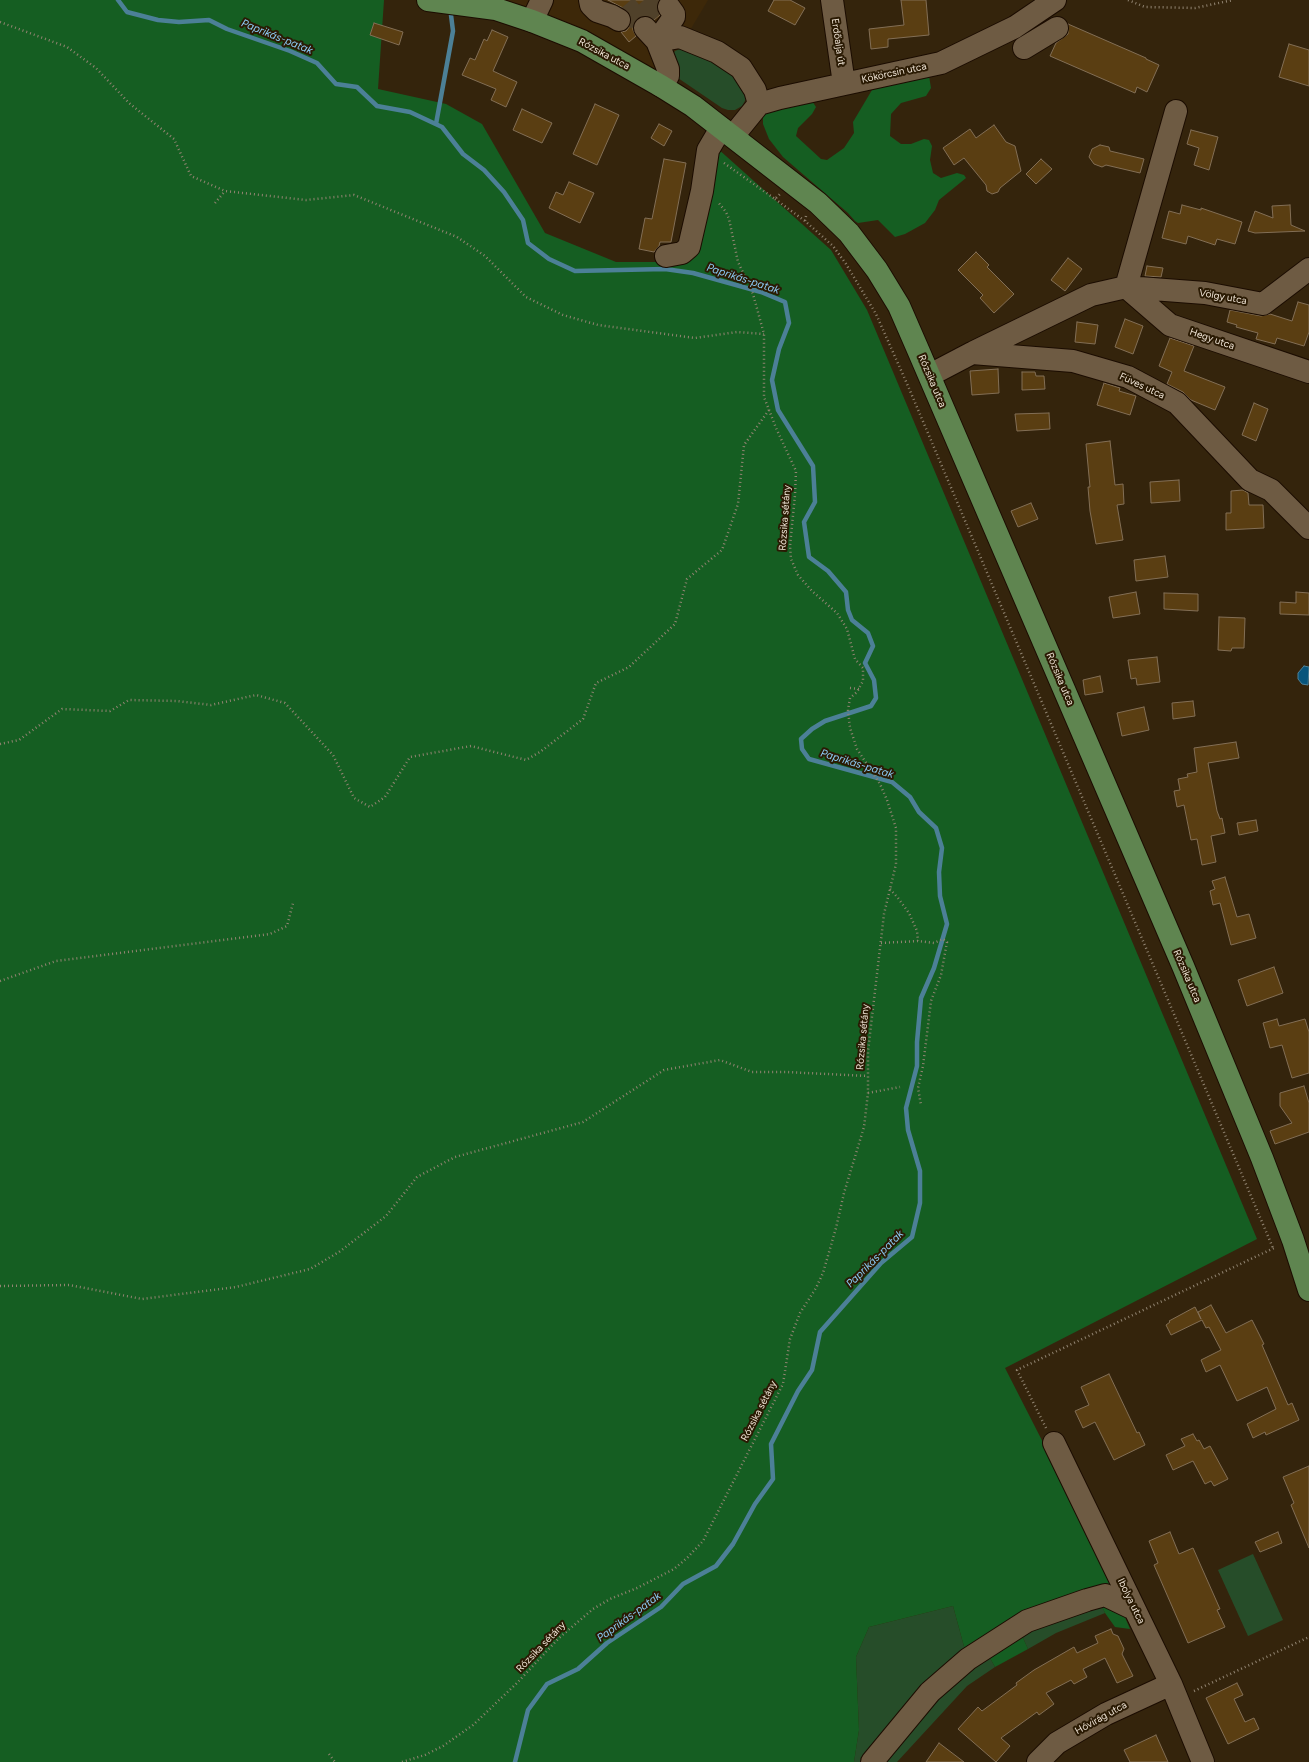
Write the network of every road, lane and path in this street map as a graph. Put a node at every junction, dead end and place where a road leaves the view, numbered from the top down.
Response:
1 (542, 0) edge
2 (590, 0) edge
3 (832, 0) edge
4 (1055, 0) edge
5 (1128, 0) edge
6 (1233, 0) edge
7 (453, 2) edge
8 (617, 16) tunnel mouth
9 (532, 21) junction
10 (0, 22) edge
11 (1057, 28) dead end
12 (1024, 48) dead end
13 (844, 84) junction
14 (661, 86) junction
15 (759, 104) junction
16 (1176, 111) dead end
17 (727, 132) junction
18 (734, 170) dead end
19 (225, 191) junction
20 (702, 191) junction
21 (781, 193) dead end
22 (775, 199) junction
23 (215, 204) dead end
24 (806, 214) dead end
25 (805, 221) junction
26 (666, 256) dead end
27 (1309, 269) edge
28 (1126, 287) junction
29 (764, 334) junction
30 (972, 353) junction
31 (1309, 372) edge
32 (930, 376) junction
33 (769, 410) junction
34 (1309, 528) edge
35 (850, 688) dead end
36 (859, 688) junction
37 (0, 744) edge
38 (890, 889) junction
39 (293, 903) dead end
40 (918, 941) junction
41 (881, 943) junction
42 (0, 981) edge
43 (868, 1076) junction
44 (900, 1087) dead end
45 (868, 1093) junction
46 (921, 1105) dead end
47 (1283, 1244) junction
48 (0, 1286) edge
49 (1309, 1290) edge
50 (1054, 1443) joint
51 (1134, 1609) junction
52 (1309, 1637) edge
53 (1174, 1692) junction
54 (329, 1754) dead end
55 (335, 1762) edge
56 (402, 1762) edge
57 (872, 1762) edge
58 (1038, 1762) edge
59 (1203, 1762) edge

1 - 9 street
2 - 8 street
3 - 13 street, Erdőalja út
4 - 13 street, Kökörcsin utca
5 - 6 path
7 - 9 main road, Rózsika utca
9 - 14 main road, Rózsika utca
10 - 19 path
11 - 12 street
13 - 15 street, Kökörcsin utca
14 - 15 street
14 - 17 main road, Rózsika utca
15 - 17 street
16 - 28 street
17 - 20 street
17 - 32 main road, Rózsika utca
18 - 22 path
19 - 23 path
19 - 29 path
20 - 26 street
20 - 29 path, Rózsika sétány
21 - 22 path
22 - 25 path
24 - 25 path
25 - 47 path
27 - 28 street, Völgy utca
28 - 30 street, Völgy utca
28 - 31 street, Hegy utca
29 - 33 path, Rózsika sétány
30 - 32 street
30 - 34 street, Füves utca
32 - 47 main road, Rózsika utca
33 - 36 path, Rózsika sétány
33 - 37 path
35 - 36 path
36 - 38 path, Rózsika sétány
38 - 40 path
38 - 41 path, Rózsika sétány
39 - 42 path
40 - 41 path
40 - 46 path
41 - 43 path, Rózsika sétány
43 - 45 path, Rózsika sétány
43 - 48 path
44 - 45 path
45 - 56 path, Rózsika sétány
47 - 49 main road, Rózsika utca
47 - 50 path
50 - 51 street, Ibolya utca
51 - 53 street, Ibolya utca
51 - 57 street
52 - 53 path
53 - 58 street, Hóvirág utca
53 - 59 street, Ibolya utca
54 - 55 path

